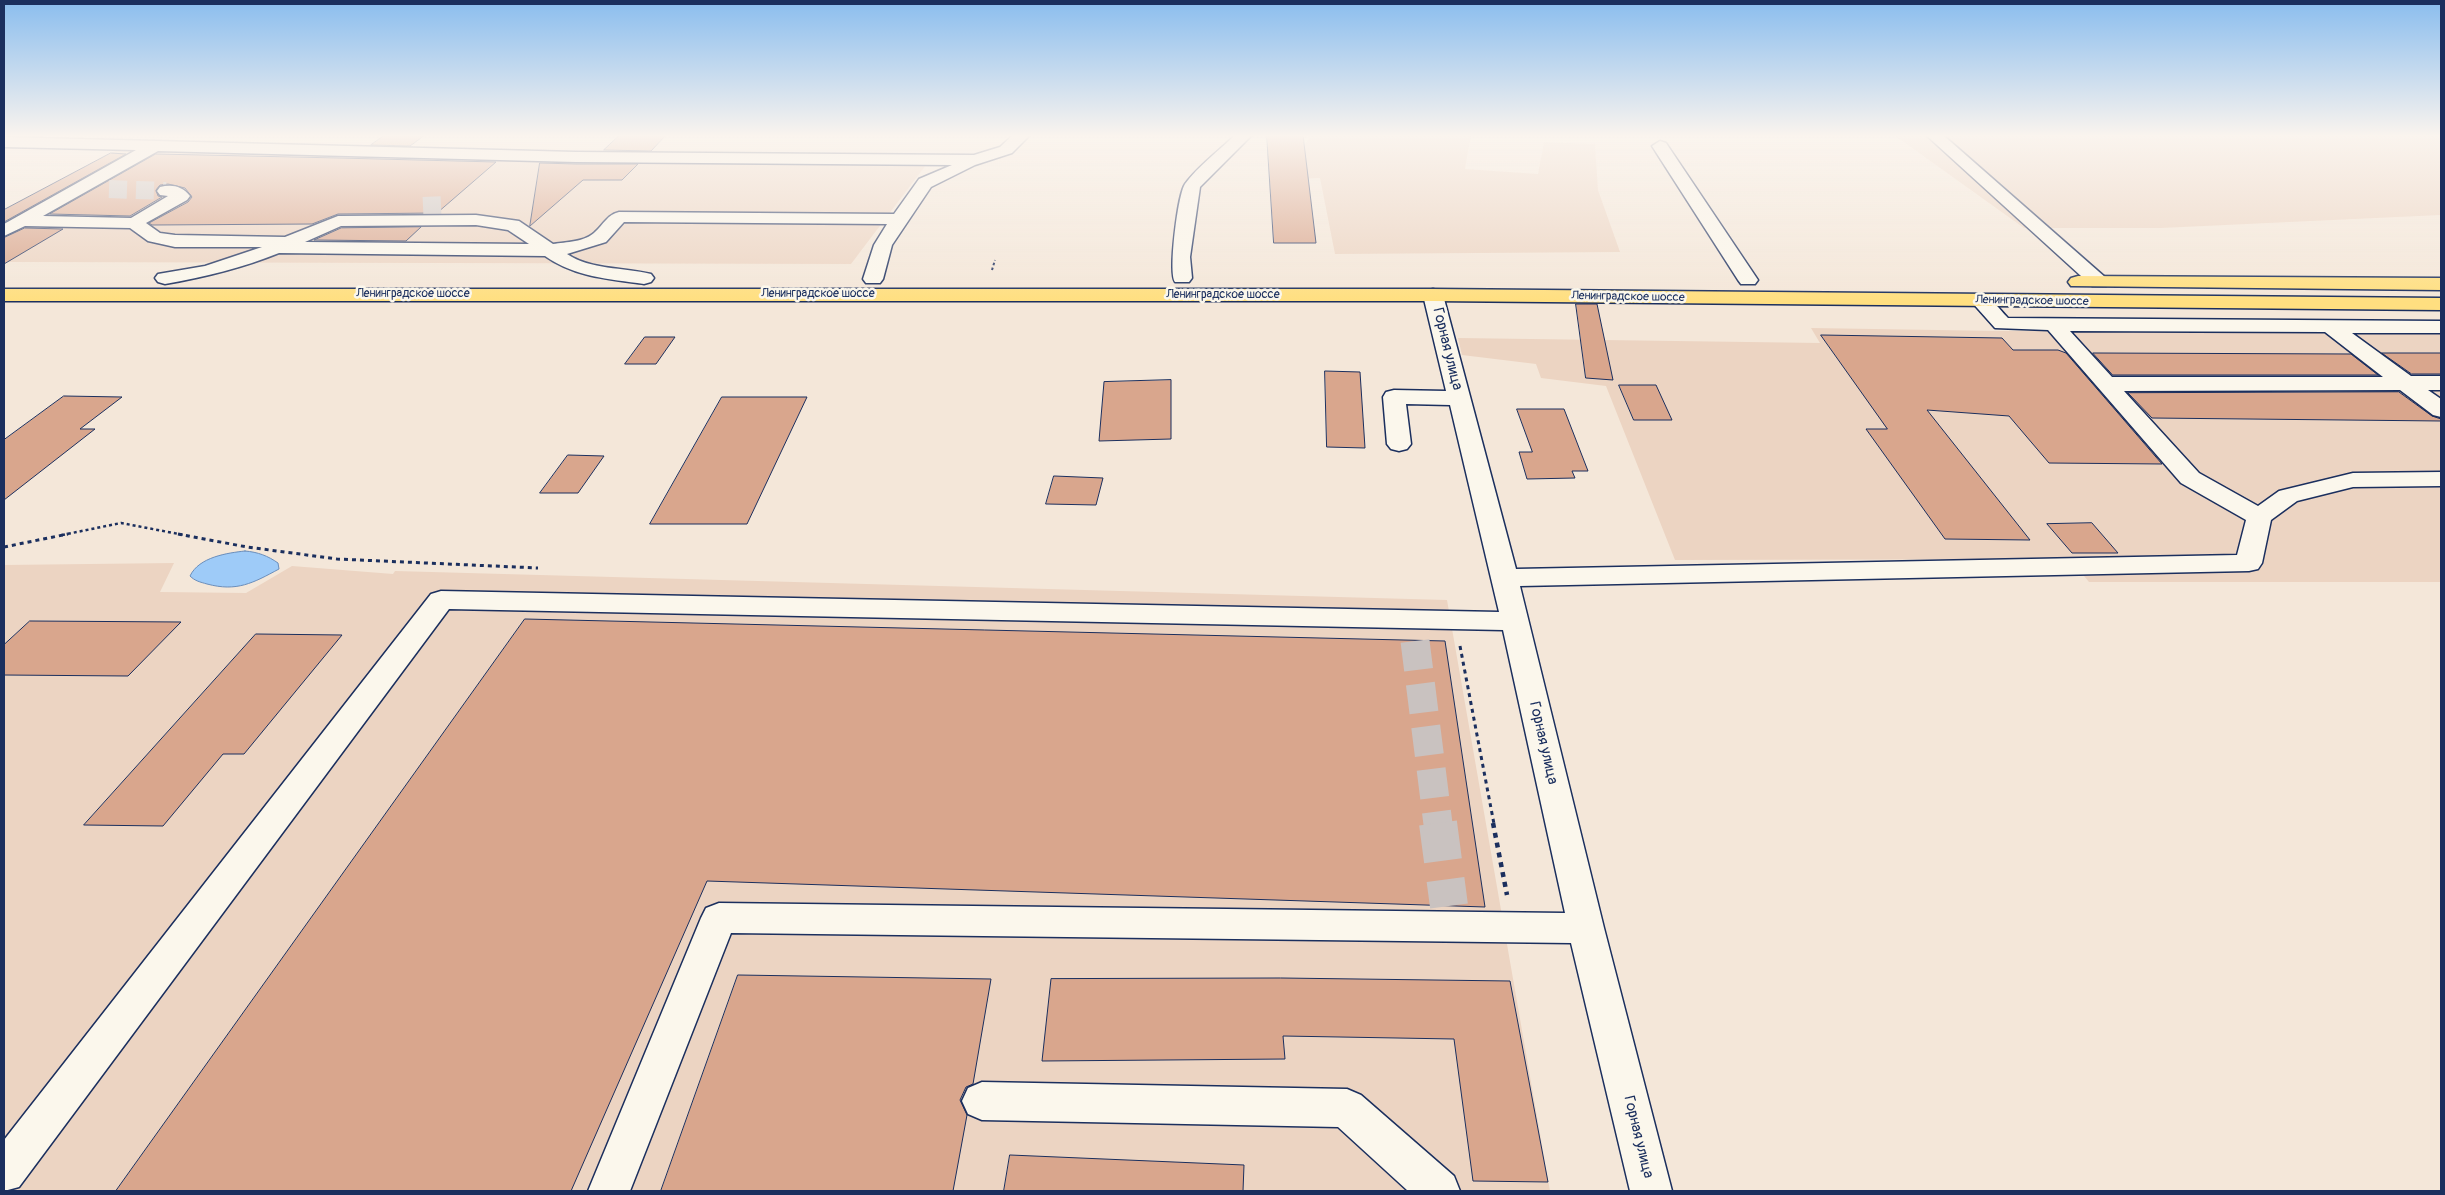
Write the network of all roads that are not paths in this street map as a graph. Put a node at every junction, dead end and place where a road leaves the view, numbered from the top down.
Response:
1 (77, 191) edge
2 (166, 191) dead end
3 (920, 191) edge
4 (1191, 191) edge
5 (1689, 191) edge
6 (1997, 191) edge
7 (423, 206) tunnel mouth
8 (446, 206) tunnel mouth
9 (900, 219) junction
10 (381, 220) junction
11 (476, 220) junction
12 (22, 221) junction
13 (134, 223) junction
14 (4, 231) edge
15 (286, 244) junction
16 (549, 250) junction
17 (4, 278) edge
18 (165, 278) junction
19 (644, 278) junction
20 (1182, 278) junction
21 (873, 279) junction
22 (1748, 280) junction
23 (1865, 280) dead end
24 (2060, 282) dead end
25 (2099, 282) junction
26 (2441, 284) edge
27 (4, 295) edge
28 (1433, 295) junction
29 (1980, 300) junction
30 (2441, 304) edge
31 (2053, 324) junction
32 (2331, 326) junction
33 (2441, 328) edge
34 (2441, 383) edge
35 (2106, 384) junction
36 (2407, 384) junction
37 (1460, 398) junction
38 (2441, 410) edge
39 (1399, 444) dead end
40 (2441, 479) edge
41 (2259, 517) junction
42 (1505, 578) junction
43 (1517, 634) junction
44 (1586, 928) junction
45 (982, 1101) dead end
46 (4, 1173) edge
47 (609, 1191) edge
48 (1439, 1191) edge
49 (1651, 1191) edge

1 - 12 street
2 - 13 street
3 - 9 street
4 - 20 street
5 - 22 street
6 - 25 street
7 - 10 street
8 - 11 street
9 - 16 street
9 - 21 street
10 - 11 street
10 - 15 street
11 - 16 street
12 - 13 street
12 - 14 street
13 - 15 street
15 - 16 street
15 - 18 street
16 - 19 street
17 - 18 highway, Ленинградское шоссе
18 - 19 highway, Ленинградское шоссе
19 - 21 highway, Ленинградское шоссе
20 - 21 highway, Ленинградское шоссе
20 - 22 highway, Ленинградское шоссе
22 - 23 highway, Ленинградское шоссе
24 - 25 highway, Ленинградское шоссе
25 - 26 highway, Ленинградское шоссе
27 - 28 highway, Ленинградское шоссе
28 - 29 highway, Ленинградское шоссе
28 - 37 street, Горная улица
29 - 30 highway, Ленинградское шоссе
29 - 31 street
31 - 32 street
31 - 35 street
32 - 33 street
32 - 36 street
34 - 36 street
35 - 36 street
35 - 41 street
36 - 38 street
37 - 39 street
37 - 42 street, Горная улица
40 - 41 street
41 - 42 street
42 - 43 street, Горная улица
43 - 44 street, Горная улица
43 - 46 street
44 - 47 street
44 - 49 street, Горная улица
45 - 48 street

